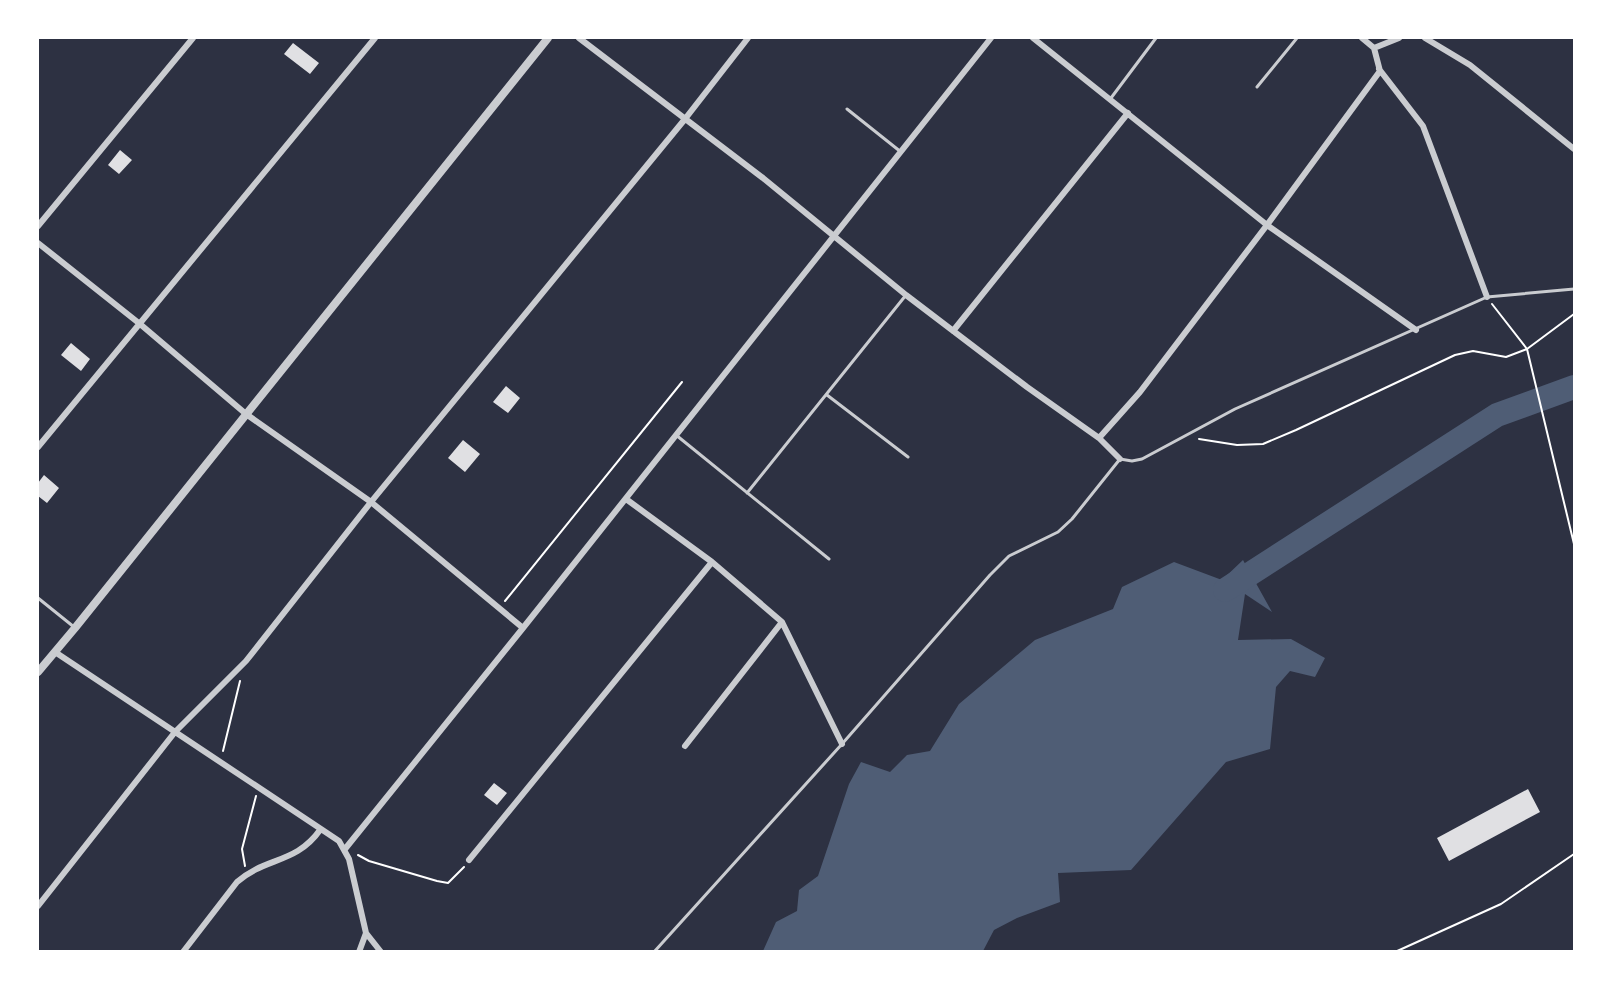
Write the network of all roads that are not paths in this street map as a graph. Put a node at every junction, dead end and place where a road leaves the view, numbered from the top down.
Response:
1 (193, 38) edge
2 (375, 38) edge
3 (548, 38) edge
4 (579, 38) edge
5 (748, 38) edge
6 (991, 38) edge
7 (1033, 38) edge
8 (1156, 38) edge
9 (1297, 38) edge
10 (1362, 38) edge
11 (1399, 38) edge
12 (1425, 38) edge
13 (1374, 48) junction
14 (1380, 71) junction
15 (1257, 87) dead end
16 (1109, 99) junction
17 (847, 109) dead end
18 (1128, 113) junction
19 (685, 119) junction
20 (1575, 149) edge
21 (901, 152) junction
22 (38, 225) edge
23 (1267, 225) junction
24 (835, 237) junction
25 (38, 243) edge
26 (1575, 289) edge
27 (906, 295) junction
28 (1487, 297) junction
29 (140, 324) junction
30 (1416, 330) junction
31 (953, 331) junction
32 (826, 395) junction
33 (246, 414) junction
34 (676, 435) junction
35 (1100, 438) junction
36 (38, 447) edge
37 (908, 457) dead end
38 (1120, 459) junction
39 (747, 493) junction
40 (626, 499) junction
41 (371, 502) junction
42 (829, 559) dead end
43 (712, 562) junction
44 (38, 598) edge
45 (782, 622) junction
46 (75, 628) junction
47 (524, 628) junction
48 (55, 652) junction
49 (38, 672) edge
50 (175, 732) junction
51 (842, 744) junction
52 (685, 746) dead end
53 (321, 830) junction
54 (345, 849) junction
55 (469, 860) road end
56 (38, 906) edge
57 (366, 933) junction
58 (183, 951) edge
59 (359, 951) edge
60 (381, 951) edge
61 (654, 951) edge

1 - 22 street
2 - 29 street
3 - 33 street
4 - 19 street
5 - 19 street
6 - 21 street
7 - 16 street
8 - 16 lane
9 - 15 lane
10 - 13 street
11 - 13 street
12 - 20 street
13 - 14 street
14 - 23 street
14 - 28 street
16 - 18 street
17 - 21 lane
18 - 23 street
18 - 31 street
19 - 24 street
19 - 41 street
21 - 24 street
23 - 30 street
23 - 35 street
24 - 27 street
24 - 34 street
25 - 29 street
26 - 28 lane
27 - 31 street
27 - 32 lane
28 - 30 lane
29 - 33 street
29 - 36 street
30 - 38 lane
31 - 35 street
32 - 37 lane
32 - 39 lane
33 - 41 street
33 - 46 street
34 - 39 lane
34 - 40 street
35 - 38 street
38 - 51 lane
39 - 42 lane
40 - 43 street
40 - 47 street
41 - 47 street
41 - 50 street
43 - 45 street
43 - 55 street
44 - 46 lane
45 - 51 street
45 - 52 street
46 - 48 street
47 - 54 street
48 - 49 street
48 - 50 street
50 - 53 street
50 - 56 street
51 - 61 lane
53 - 54 street
53 - 58 street
54 - 57 street
57 - 59 street
57 - 60 street

